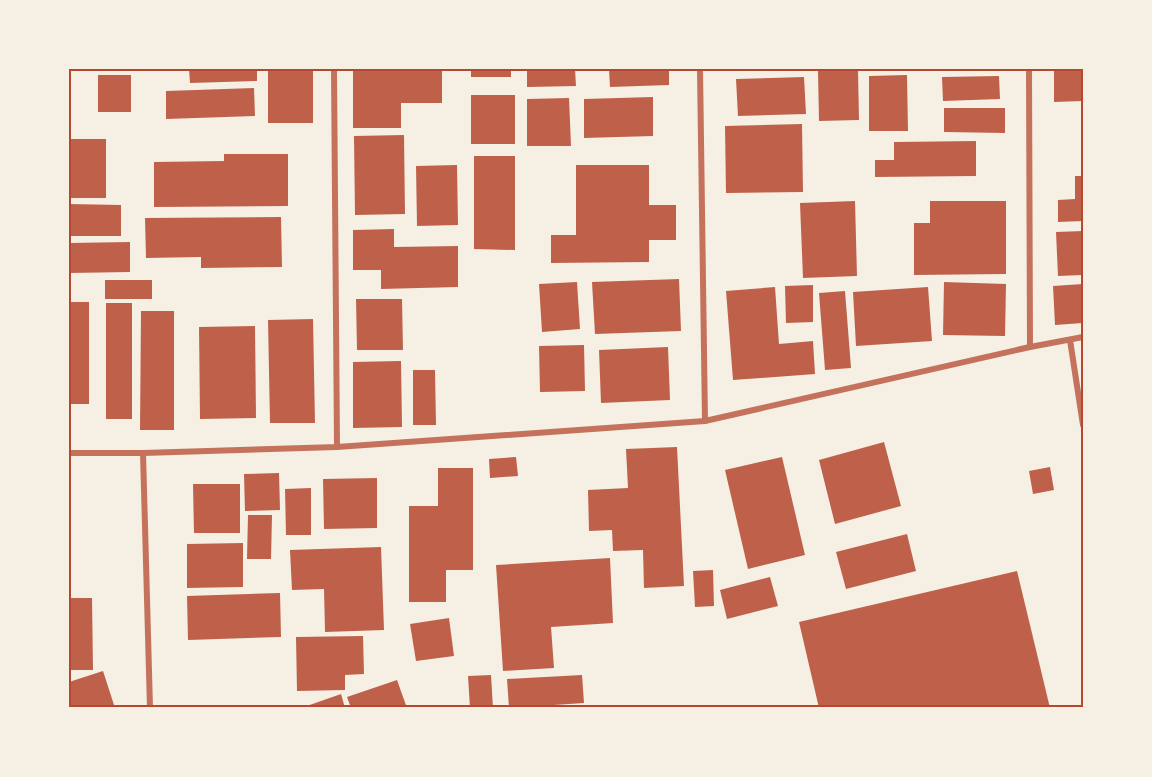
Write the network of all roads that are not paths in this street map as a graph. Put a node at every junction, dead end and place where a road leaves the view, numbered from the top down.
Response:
1 (334, 69) edge
2 (700, 69) edge
3 (1029, 69) edge
4 (1083, 337) edge
5 (1070, 340) junction
6 (1030, 347) junction
7 (705, 421) junction
8 (1083, 425) edge
9 (337, 447) junction
10 (69, 453) edge
11 (143, 453) junction
12 (150, 708) edge

1 - 9 street
2 - 7 street
3 - 6 street
4 - 5 street
5 - 6 street
5 - 8 street
6 - 7 street
7 - 9 street
9 - 11 street
10 - 11 street
11 - 12 street

